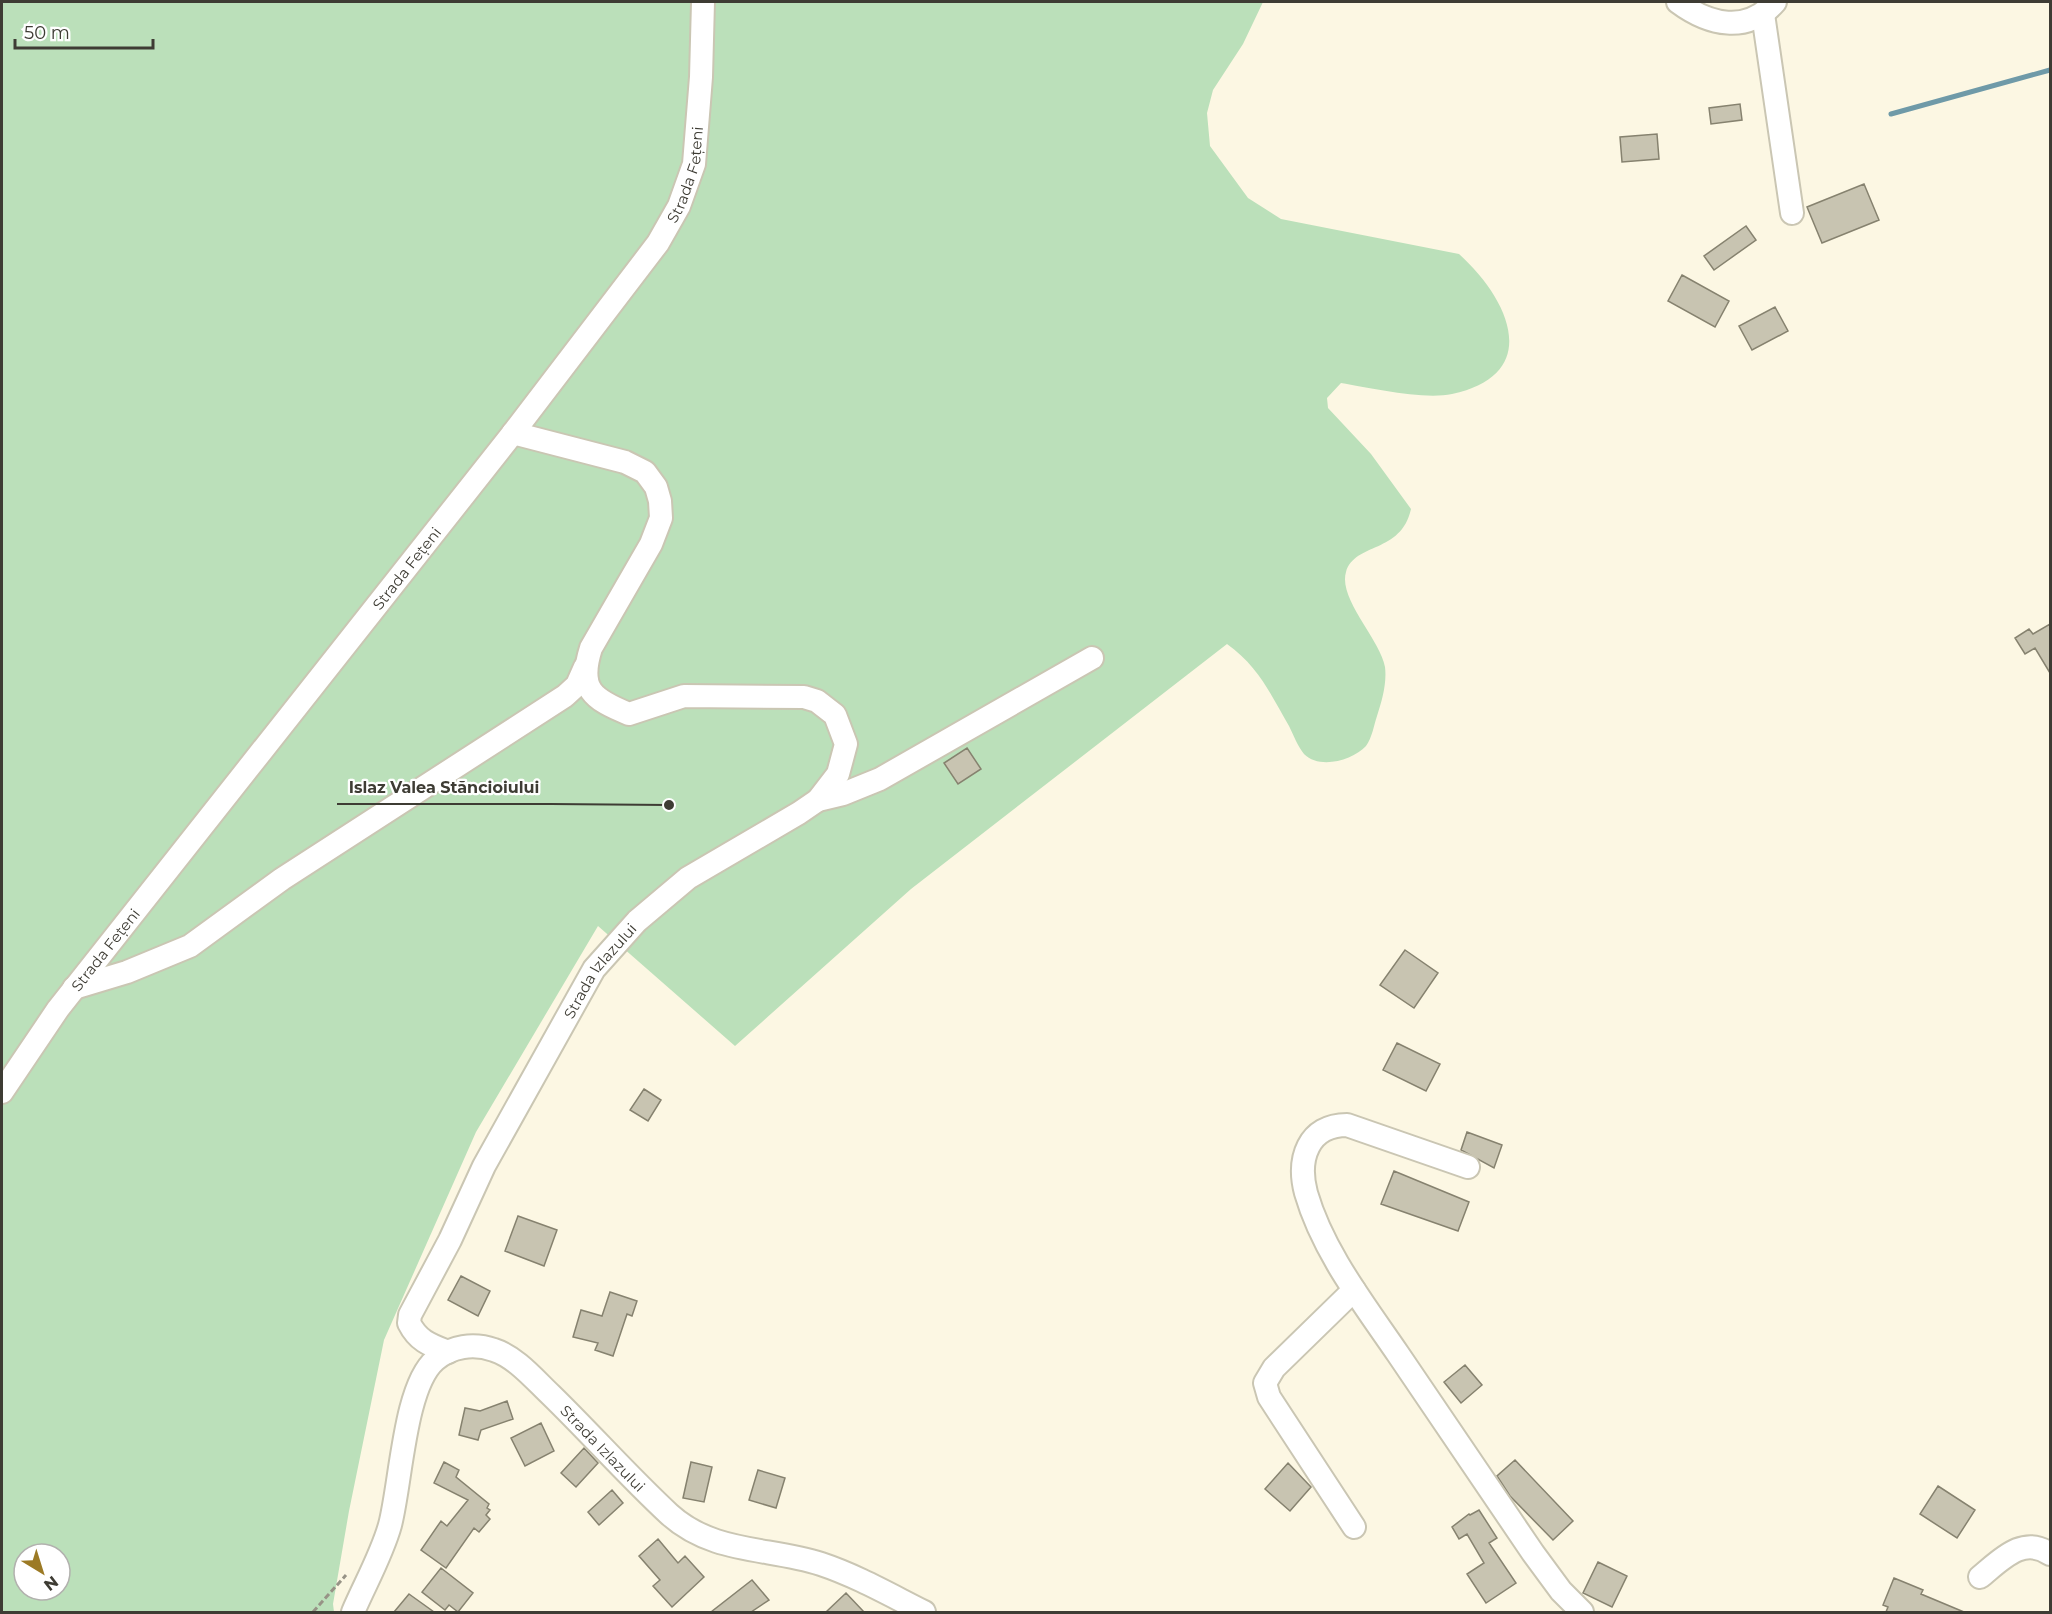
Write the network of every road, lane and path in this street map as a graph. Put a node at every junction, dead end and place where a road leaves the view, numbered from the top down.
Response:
1 (703, 2) edge
2 (1678, 2) edge
3 (1769, 8) edge
4 (1792, 213) dead end
5 (513, 434) junction
6 (1092, 657) dead end
7 (585, 667) junction
8 (818, 800) junction
9 (74, 988) junction
10 (2, 1092) edge
11 (1468, 1167) dead end
12 (1354, 1290) junction
13 (448, 1352) junction
14 (1353, 1527) dead end
15 (2050, 1554) edge
16 (1980, 1577) dead end
17 (353, 1612) edge
18 (924, 1612) edge
19 (1582, 1612) edge

1 - 5 street, Strada Fețeni
2 - 3 street
3 - 4 street
5 - 7 street
5 - 9 street, Strada Fețeni
6 - 8 street
7 - 8 street, Strada Izlazului
7 - 9 street
8 - 13 street, Strada Izlazului
9 - 10 street, Strada Fețeni
11 - 12 street
12 - 14 street
12 - 19 street
13 - 17 street
13 - 18 street, Strada Izlazului
15 - 16 street

